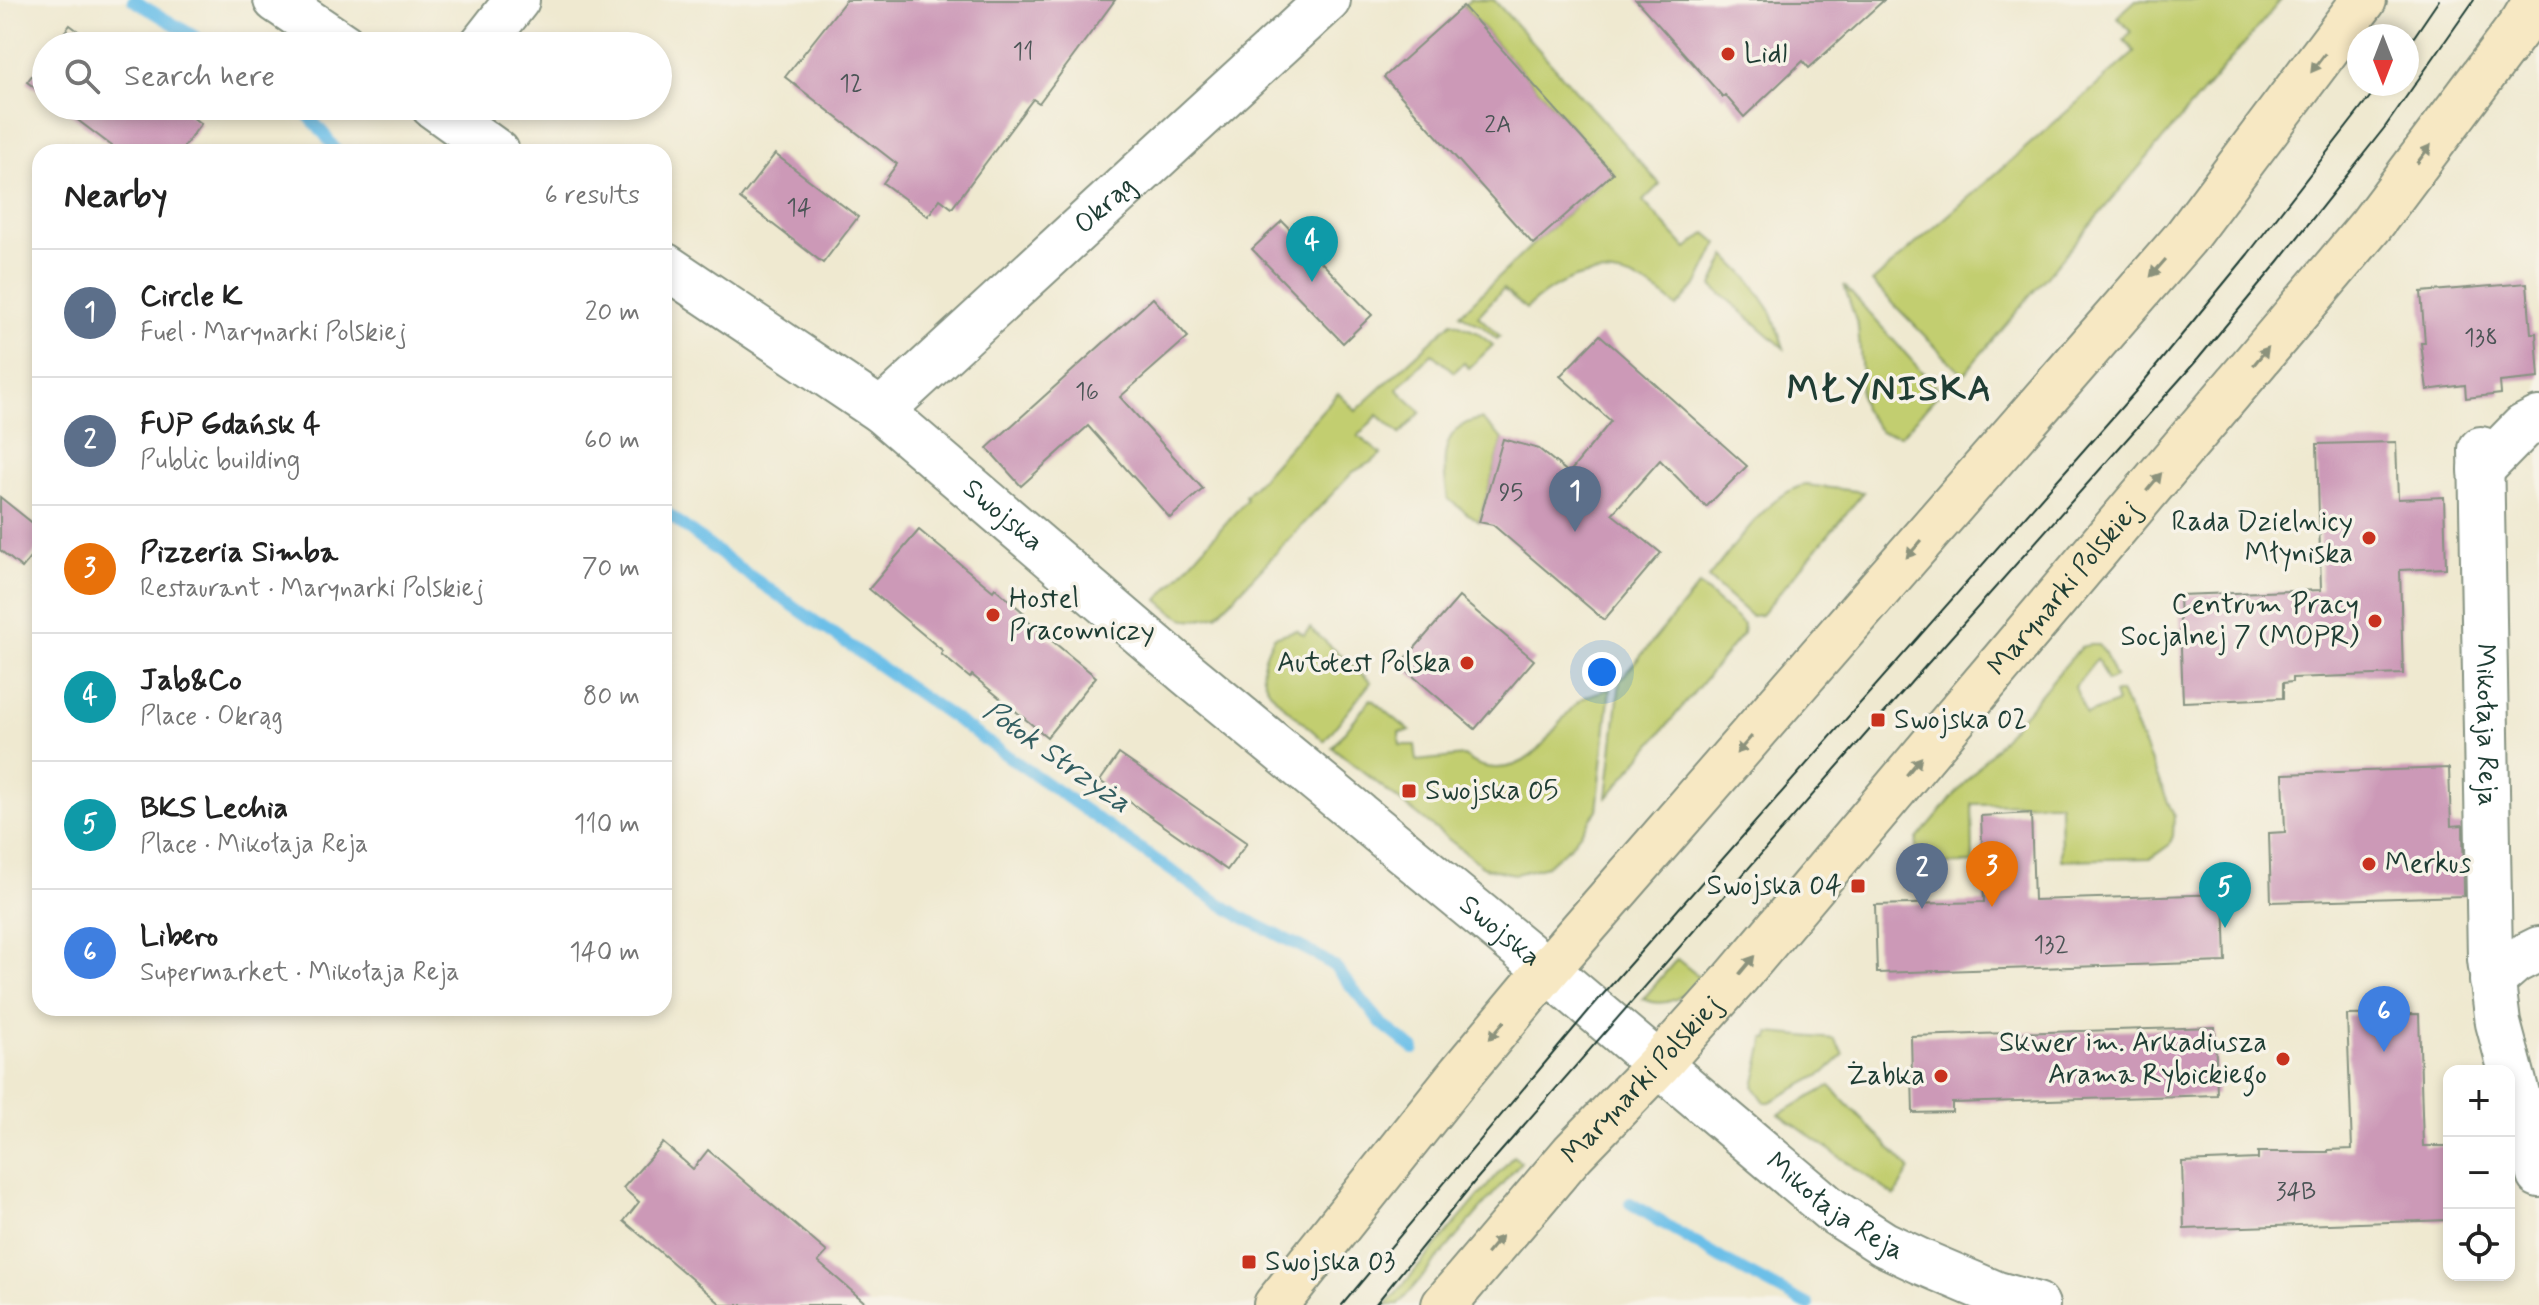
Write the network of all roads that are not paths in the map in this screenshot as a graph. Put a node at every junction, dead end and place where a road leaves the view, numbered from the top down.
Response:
1 (276, 0) edge
2 (517, 0) edge
3 (1328, 0) edge
4 (2364, 0) edge
5 (2536, 0) edge
6 (323, 32) edge
7 (492, 32) edge
8 (453, 120) edge
9 (486, 144) edge
10 (672, 270) edge
11 (881, 411) junction
12 (2539, 419) edge
13 (2539, 949) edge
14 (1547, 970) junction
15 (2492, 981) junction
16 (1658, 1065) junction
17 (2539, 1175) edge
18 (1276, 1305) edge
19 (1444, 1305) edge
20 (2037, 1305) edge

1 - 6 street
2 - 7 street
3 - 11 street, Okrąg
4 -> 14 main road
16 -> 5 main road, Marynarki Polskiej
8 - 9 street
10 - 11 street, Swojska
11 - 14 street, Swojska
12 - 15 street, Mikołaja Reja
13 - 15 street
14 - 16 street, Swojska
14 -> 18 main road
15 - 17 street, Mikołaja Reja
19 -> 16 main road, Marynarki Polskiej
16 - 20 street, Mikołaja Reja

